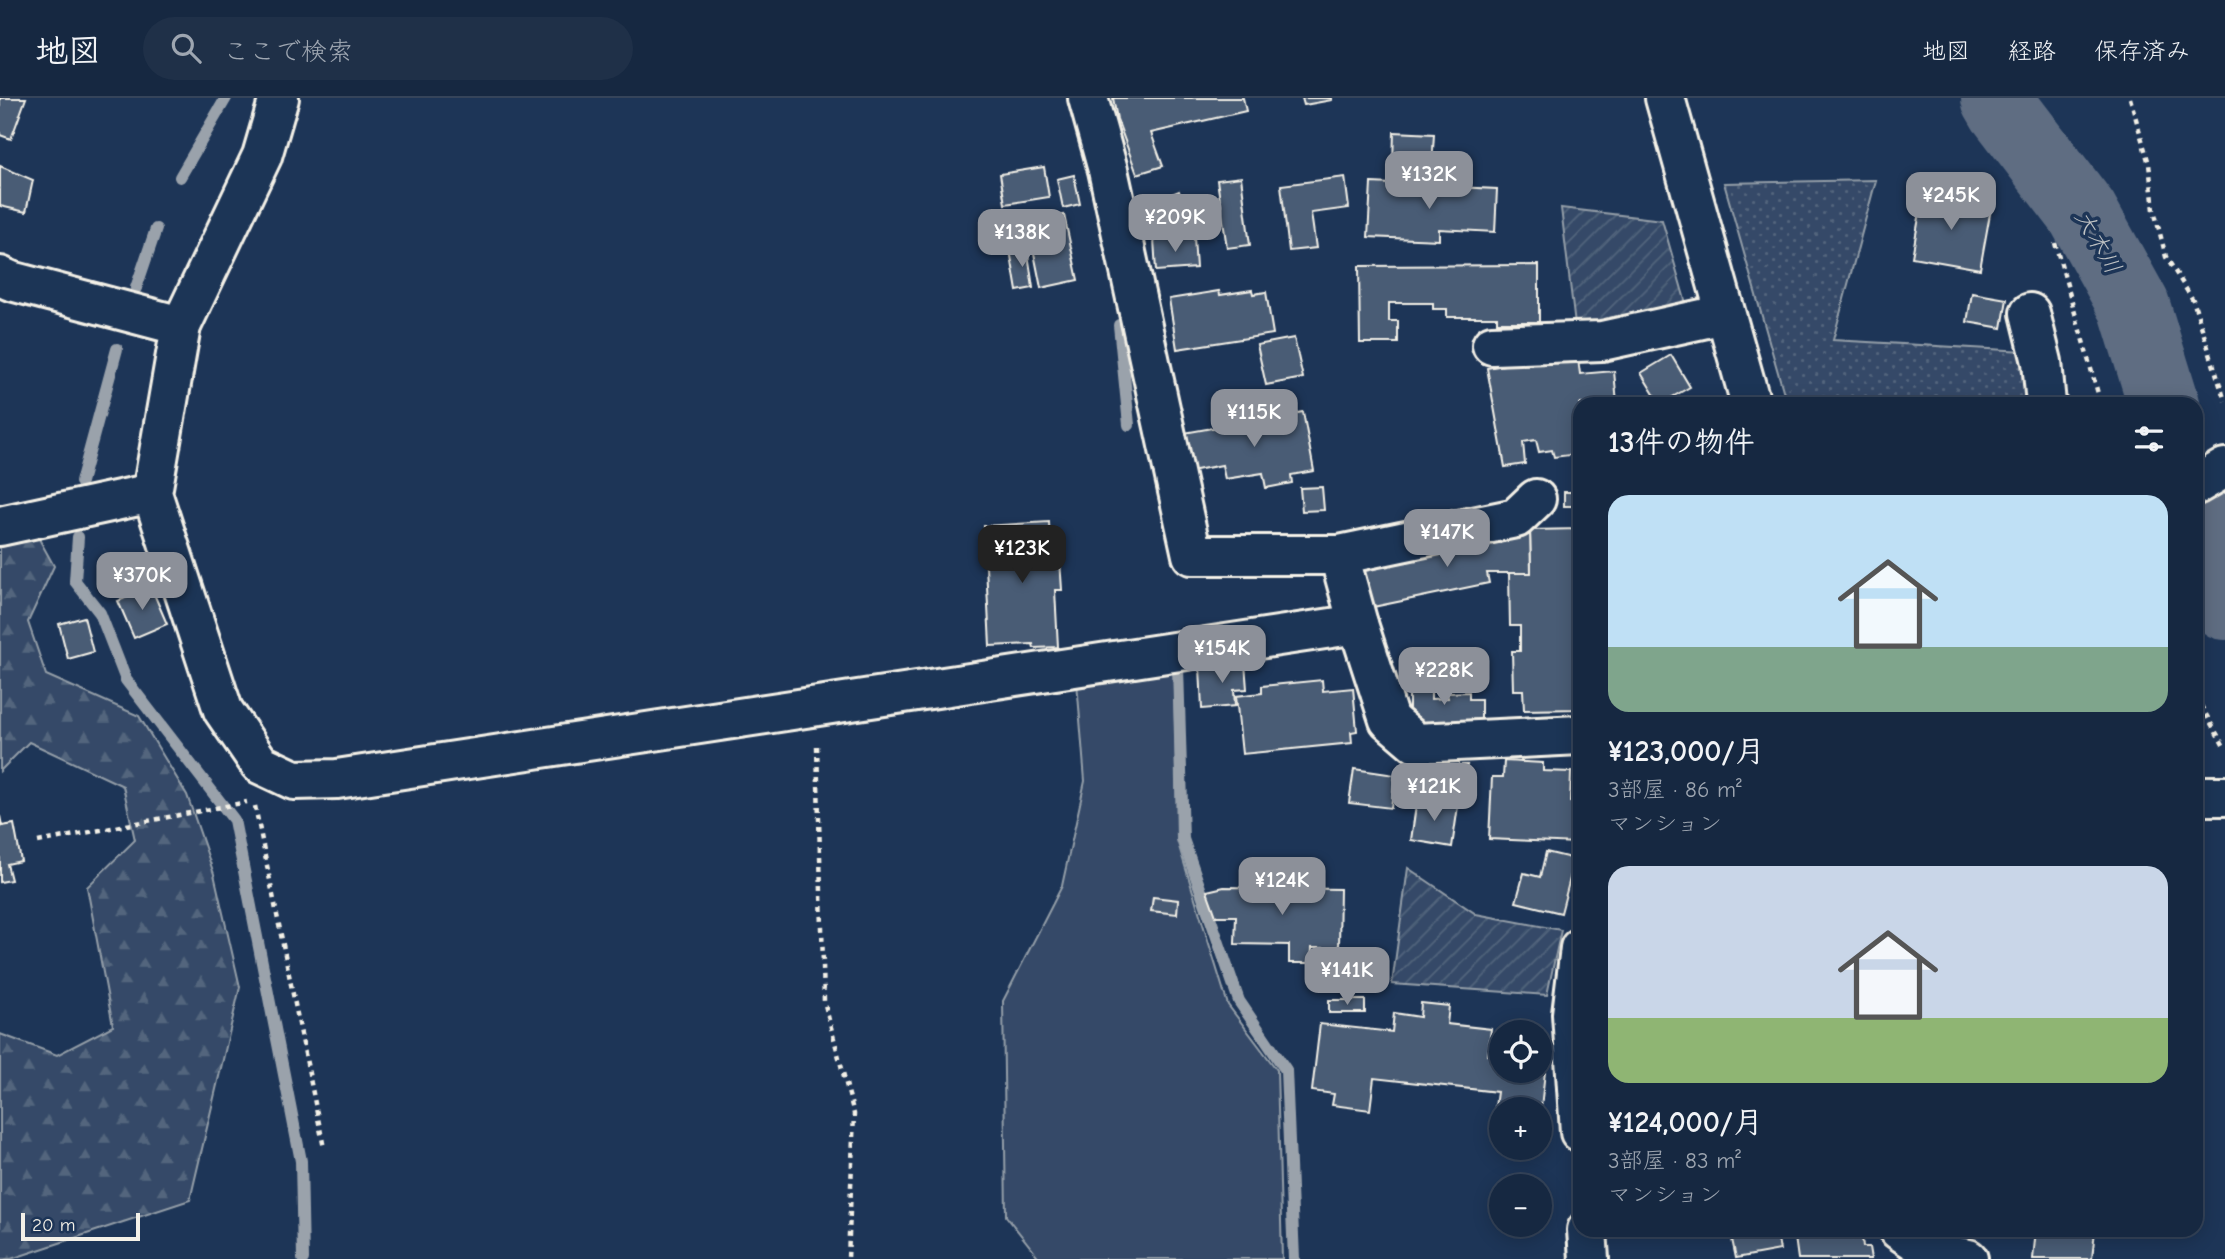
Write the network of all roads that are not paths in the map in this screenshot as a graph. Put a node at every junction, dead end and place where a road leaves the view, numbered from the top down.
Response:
1 (279, 98) edge
2 (1088, 98) edge
3 (1665, 98) edge
4 (0, 276) edge
5 (2030, 313) dead end
6 (1725, 314) junction
7 (181, 326) junction
8 (1492, 345) dead end
9 (1749, 397) edge
10 (2045, 397) edge
11 (2225, 468) edge
12 (2203, 481) edge
13 (152, 493) junction
14 (1536, 499) dead end
15 (0, 526) edge
16 (1339, 555) junction
17 (1357, 624) junction
18 (1573, 735) edge
19 (2203, 796) edge
20 (2225, 796) edge
21 (1573, 1006) edge
22 (1573, 1025) edge
23 (1587, 1237) edge
24 (1909, 1237) edge
25 (1982, 1237) edge
26 (1589, 1259) edge
27 (1968, 1259) edge
28 (1988, 1259) edge

1 - 7 street
2 - 16 street
3 - 6 street
4 - 7 street
5 - 10 street
6 - 8 street
6 - 9 street
7 - 13 street
11 - 12 street
13 - 15 street
13 - 17 street
14 - 16 street
16 - 17 street
17 - 18 street
19 - 20 street
21 - 22 street
23 - 26 street
24 - 27 street
25 - 28 street

